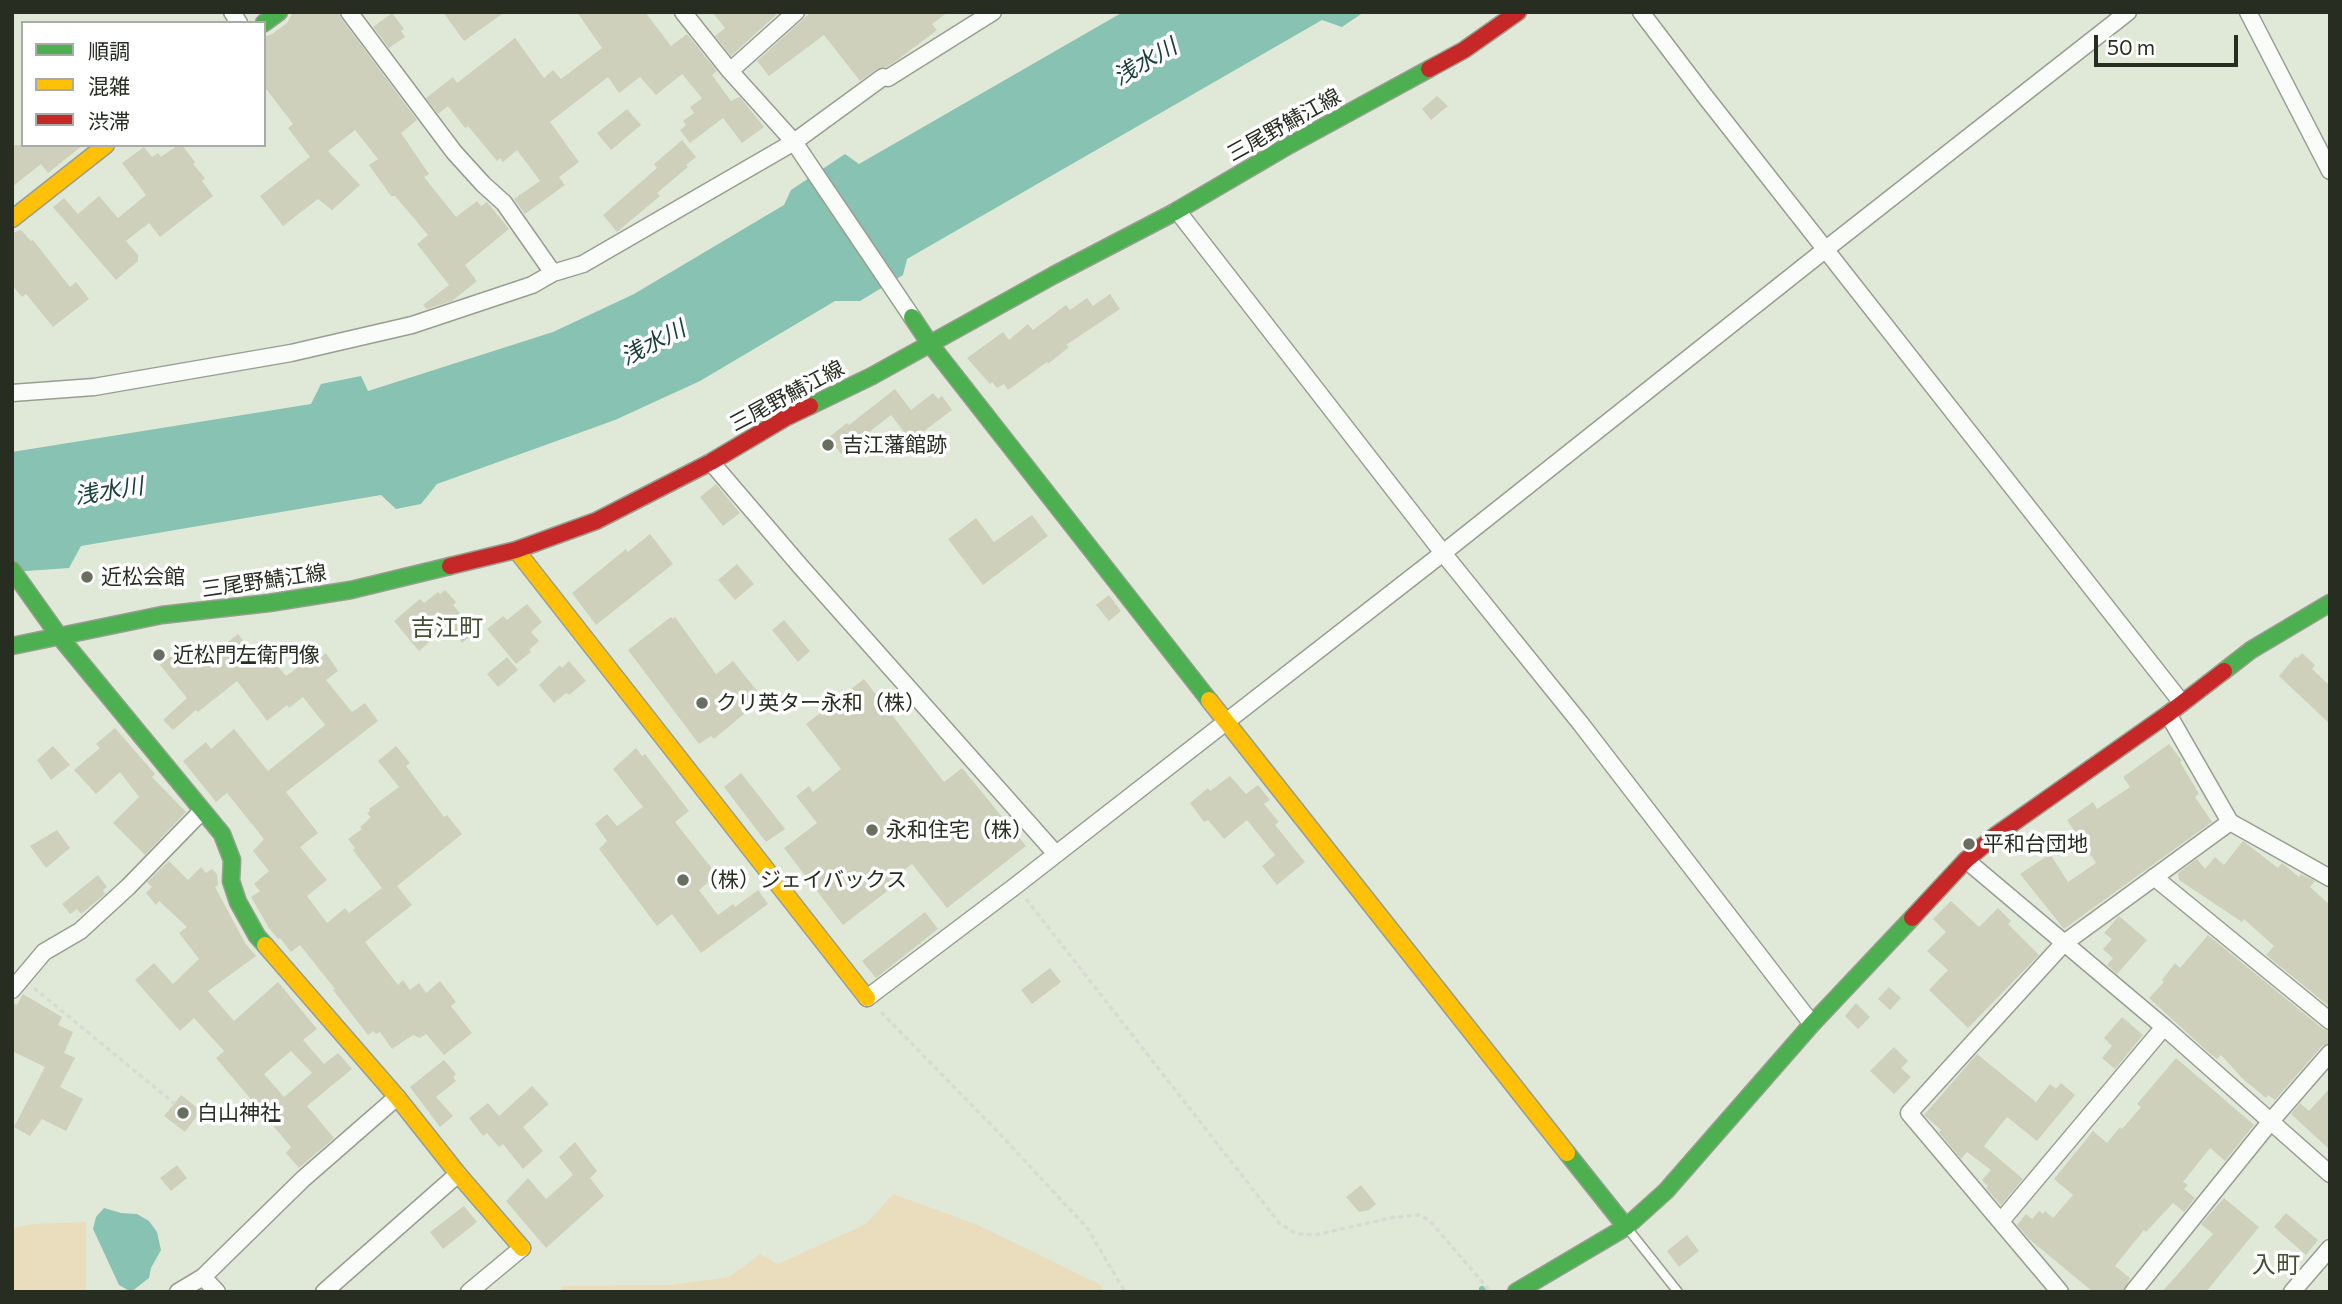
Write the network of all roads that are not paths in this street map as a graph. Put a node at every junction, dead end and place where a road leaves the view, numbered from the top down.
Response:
1 (349, 12) edge
2 (683, 12) edge
3 (796, 12) edge
4 (993, 12) edge
5 (1518, 12) edge
6 (1641, 12) edge
7 (2128, 12) edge
8 (2248, 12) edge
9 (730, 71) junction
10 (794, 142) junction
11 (103, 147) edge
12 (2330, 171) edge
13 (1173, 213) junction
14 (12, 219) edge
15 (1826, 249) junction
16 (553, 273) junction
17 (930, 344) junction
18 (12, 393) edge
19 (710, 462) junction
20 (516, 550) junction
21 (1443, 554) junction
22 (12, 570) edge
23 (2329, 604) edge
24 (59, 636) junction
25 (12, 646) edge
26 (2182, 703) junction
27 (2168, 714) junction
28 (1225, 721) junction
29 (202, 811) junction
30 (2230, 822) junction
31 (1056, 854) junction
32 (1966, 860) junction
33 (2154, 877) junction
34 (2330, 878) edge
35 (2063, 944) junction
36 (17, 984) edge
37 (2330, 1021) edge
38 (1812, 1024) junction
39 (2164, 1027) junction
40 (2330, 1053) edge
41 (397, 1097) junction
42 (2271, 1121) junction
43 (458, 1174) junction
44 (2330, 1174) edge
45 (2001, 1221) junction
46 (1626, 1227) junction
47 (523, 1248) junction
48 (2330, 1248) edge
49 (203, 1277) junction
50 (177, 1292) edge
51 (217, 1292) edge
52 (324, 1292) edge
53 (468, 1292) edge
54 (475, 1292) edge
55 (1516, 1292) edge
56 (1678, 1292) edge
57 (2060, 1292) edge
58 (2133, 1292) edge
59 (2292, 1292) edge

1 - 16 street
2 - 9 street
3 - 9 street
4 - 10 street
5 - 13 street, 三尾野鯖江線
6 - 15 street
7 - 15 street
8 - 12 street
9 - 10 street
10 - 16 street
10 - 17 street
11 - 14 street
13 - 17 street, 三尾野鯖江線
13 - 21 street
15 - 21 street
15 - 26 street
16 - 18 street
17 - 19 street, 三尾野鯖江線
17 - 28 street
19 - 20 street, 三尾野鯖江線
19 - 31 street
20 - 24 street, 三尾野鯖江線
20 - 31 street
21 - 28 street
21 - 38 street
22 - 24 street
23 - 26 street
24 - 25 street, 三尾野鯖江線
24 - 29 street
26 - 27 street
27 - 30 street
27 - 32 street
28 - 31 street
28 - 46 street
29 - 36 street
29 - 41 street
30 - 33 street
30 - 34 street
32 - 35 street
32 - 38 street
33 - 35 street
33 - 37 street
35 - 39 street
35 - 45 street
38 - 46 street
39 - 42 street
39 - 45 street
40 - 42 street
41 - 43 street
41 - 49 street
42 - 44 street
42 - 58 street
43 - 47 street
43 - 52 street
45 - 57 street
46 - 55 street
46 - 56 lane
47 - 53 street
47 - 54 street
48 - 59 street
49 - 50 street
49 - 51 street

